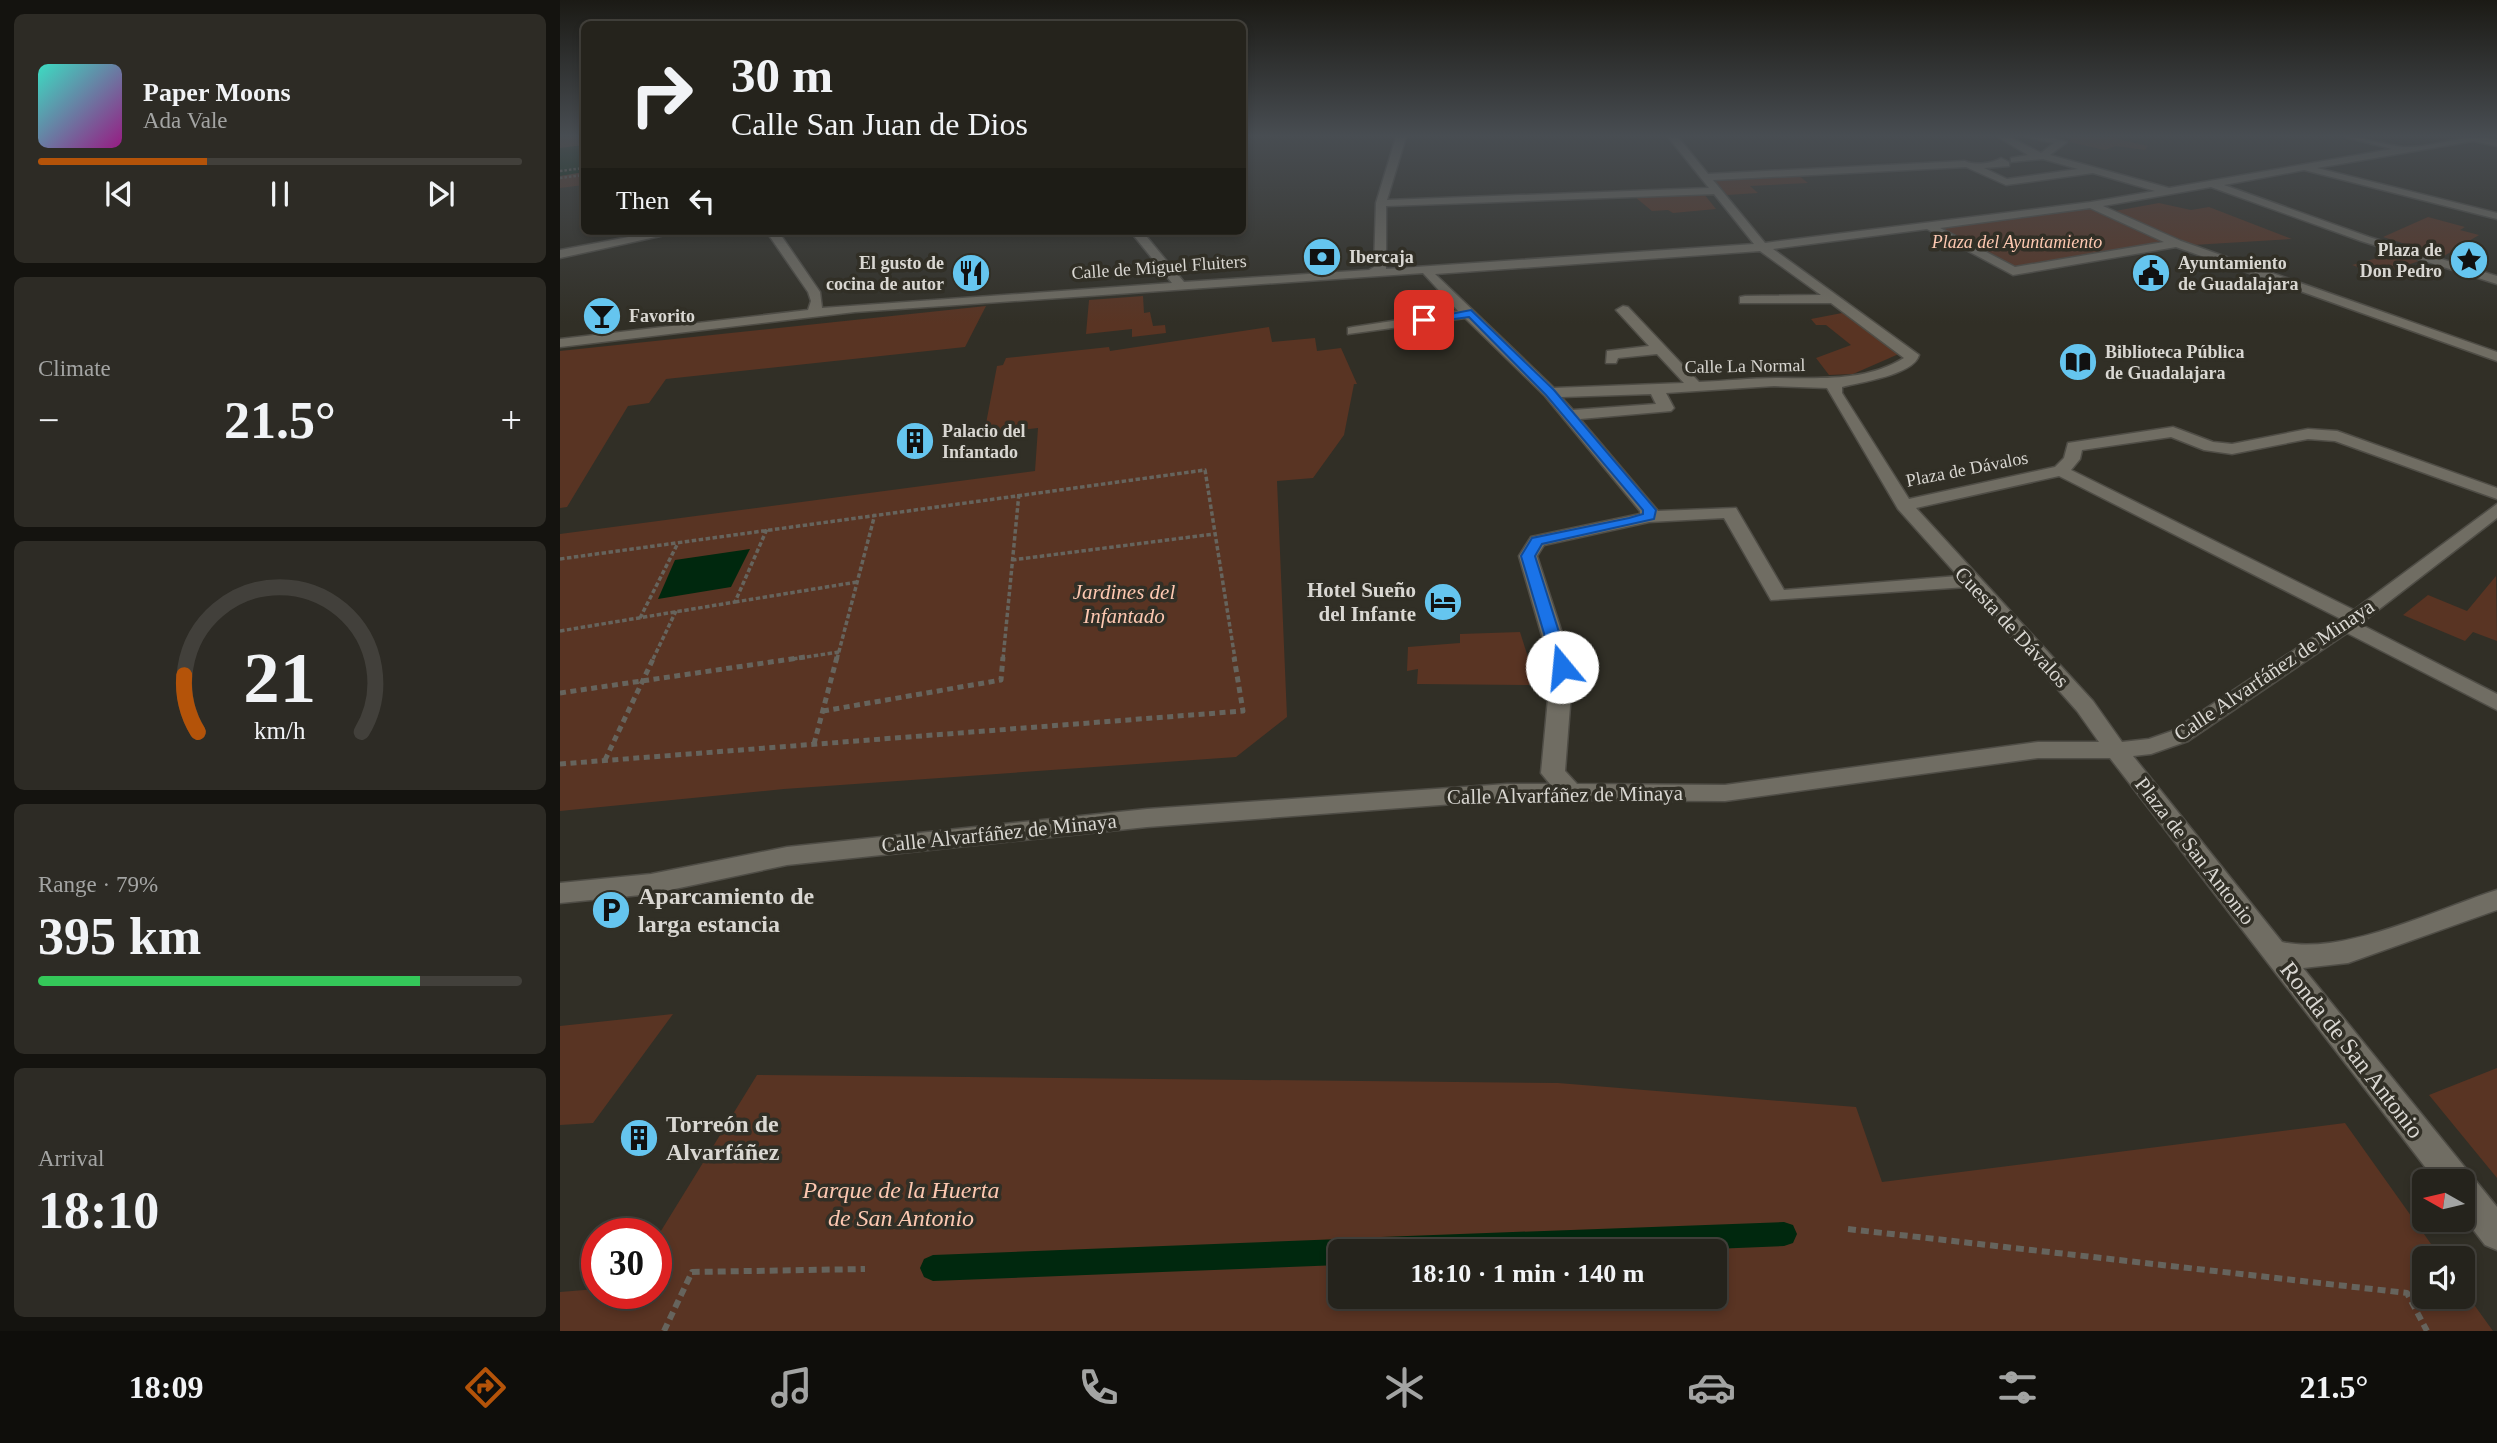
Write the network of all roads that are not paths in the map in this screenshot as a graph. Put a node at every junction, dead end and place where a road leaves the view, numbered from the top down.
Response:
1 (1382, 199) edge
2 (1489, 199) edge
3 (1722, 199) edge
4 (2038, 199) edge
5 (2127, 199) edge
6 (2255, 199) edge
7 (2429, 199) edge
8 (1381, 203) junction
9 (2091, 205) junction
10 (2058, 209) junction
11 (2497, 216) edge
12 (1927, 225) junction
13 (657, 235) edge
14 (775, 235) edge
15 (1139, 235) edge
16 (2176, 243) junction
17 (1762, 247) junction
18 (560, 254) edge
19 (1431, 268) junction
20 (1374, 272) junction
21 (2497, 280) edge
22 (1180, 285) junction
23 (1833, 299) junction
24 (1745, 300) dead end
25 (1623, 310) dead end
26 (814, 312) junction
27 (1471, 313) junction
28 (1353, 331) dead end
29 (560, 343) edge
30 (1661, 349) junction
31 (2497, 357) edge
32 (1611, 360) dead end
33 (1693, 384) junction
34 (1834, 384) junction
35 (1656, 389) junction
36 (1550, 393) junction
37 (1567, 415) junction
38 (2061, 471) junction
39 (2497, 494) edge
40 (1904, 505) junction
41 (2497, 509) edge
42 (1649, 517) junction
43 (1969, 581) junction
44 (2351, 622) junction
45 (2497, 703) edge
46 (2118, 750) junction
47 (1569, 790) junction
48 (560, 892) edge
49 (2497, 900) edge
50 (2274, 951) junction
51 (2447, 1169) edge
52 (2475, 1205) edge
53 (2497, 1233) edge

1 - 8 street
2 - 8 street
3 - 17 street
4 - 10 street
5 - 9 street, Calle de Miguel Fluiters
6 - 21 street
7 - 11 street
8 - 20 street
9 - 10 street, Calle de Miguel Fluiters
9 - 16 street
10 - 12 street, Calle de Miguel Fluiters
12 - 16 street
12 - 17 street, Calle de Miguel Fluiters
13 - 18 street
14 - 26 street
15 - 22 street
16 - 31 street
17 - 19 street, Calle de Miguel Fluiters
17 - 23 street
19 - 20 street, Calle de Miguel Fluiters
19 - 27 street
20 - 22 street, Calle de Miguel Fluiters
22 - 26 street, Calle de Miguel Fluiters
23 - 24 street
23 - 34 street
25 - 30 street
26 - 29 street, Calle de Miguel Fluiters
27 - 28 street
27 - 36 street
30 - 32 street
30 - 33 street
33 - 34 street, Calle La Normal
33 - 35 street, Calle La Normal
34 - 40 street, Plaza de Dávalos
35 - 36 street, Calle La Normal
35 - 37 street
36 - 37 street
37 - 42 street
38 - 39 street, Plaza de Dávalos
38 - 40 street, Plaza de Dávalos
38 - 44 street
40 - 43 street, Cuesta de Dávalos
41 - 44 street, Calle Alvarfáñez de Minaya
42 - 43 street
42 - 47 street
43 - 46 street, Cuesta de Dávalos
44 - 45 street
44 - 46 street, Calle Alvarfáñez de Minaya
46 - 47 street, Calle Alvarfáñez de Minaya
46 - 50 street, Plaza de San Antonio
47 - 48 street, Calle Alvarfáñez de Minaya
49 - 50 street
50 - 51 street, Ronda de San Antonio
52 - 53 street

